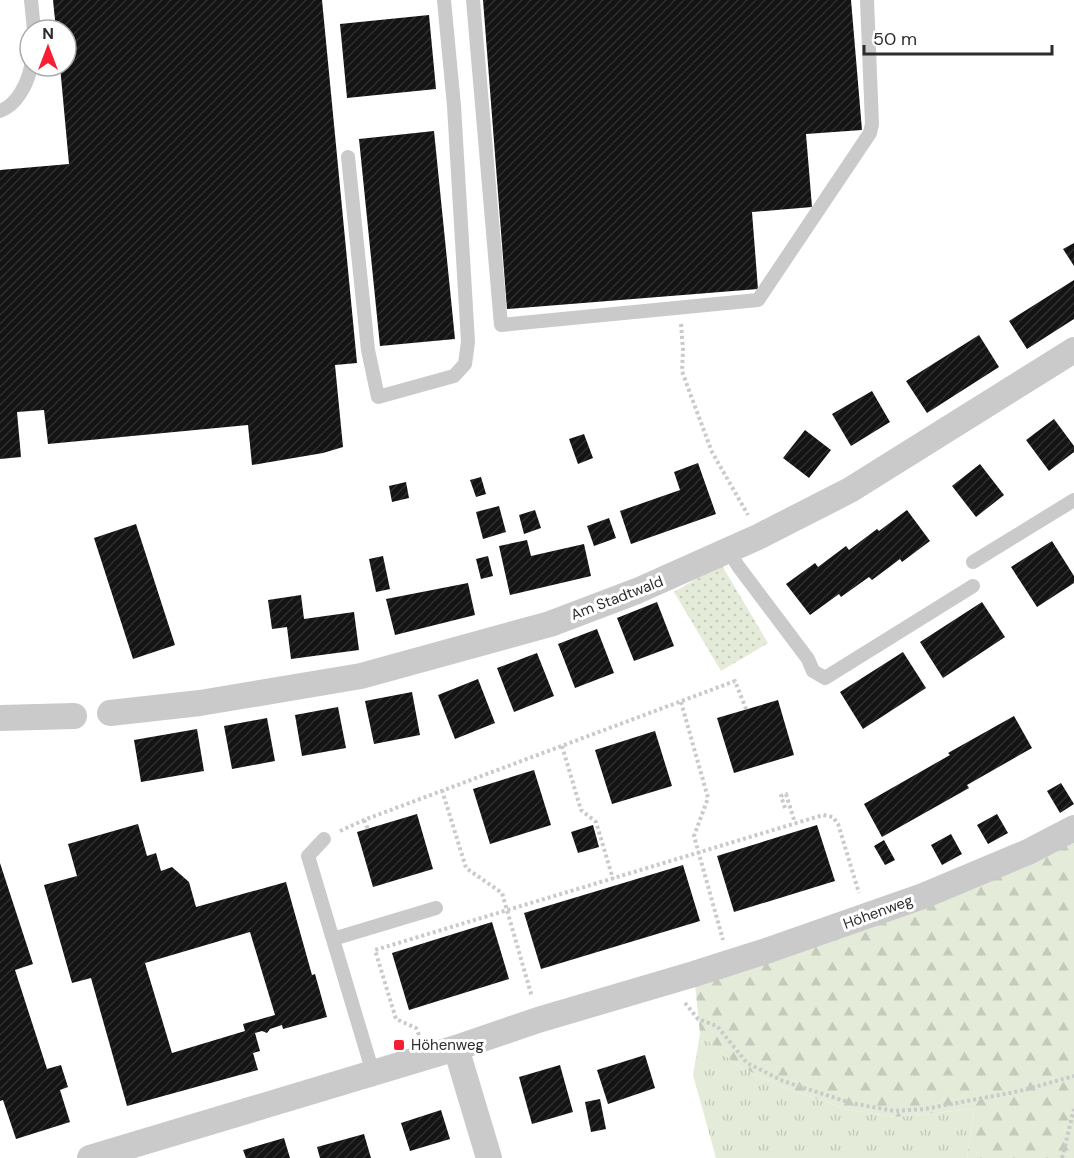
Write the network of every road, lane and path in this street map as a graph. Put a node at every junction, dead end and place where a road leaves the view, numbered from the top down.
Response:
1 (31, 0) edge
2 (444, 0) edge
3 (473, 0) edge
4 (867, 0) edge
5 (33, 18) edge
6 (27, 78) edge
7 (0, 111) edge
8 (348, 157) dead end
9 (680, 307) junction
10 (1074, 350) edge
11 (1074, 500) edge
12 (760, 536) junction
13 (729, 551) junction
14 (973, 562) dead end
15 (973, 586) dead end
16 (681, 702) junction
17 (746, 710) dead end
18 (110, 713) dead end
19 (74, 716) dead end
20 (0, 718) edge
21 (562, 746) junction
22 (442, 790) junction
23 (785, 808) dead end
24 (364, 820) junction
25 (795, 823) junction
26 (1074, 828) edge
27 (368, 829) dead end
28 (324, 839) joint
29 (697, 852) junction
30 (613, 879) junction
31 (436, 908) dead end
32 (507, 910) junction
33 (866, 917) junction
34 (333, 939) junction
35 (730, 962) junction
36 (675, 980) junction
37 (538, 1020) junction
38 (456, 1048) junction
39 (426, 1057) junction
40 (373, 1073) junction
41 (1074, 1076) edge
42 (1074, 1109) edge
43 (99, 1157) edge
44 (489, 1158) edge
45 (1062, 1158) edge

1 - 5 lane
2 - 8 lane
3 - 9 lane
4 - 9 lane
6 - 7 lane
9 - 12 path
10 - 12 street, Am Stadtwald
11 - 14 lane
12 - 13 street, Am Stadtwald
13 - 15 lane
13 - 18 street, Am Stadtwald
16 - 17 path
16 - 21 path
16 - 29 path
19 - 20 street
21 - 22 path
21 - 30 path
22 - 24 path
22 - 32 path
23 - 25 path
24 - 27 path
24 - 28 path
25 - 29 path
25 - 33 path
26 - 33 street, Höhenweg
28 - 34 lane
29 - 30 path
29 - 35 path
30 - 32 path
31 - 34 lane
32 - 37 path
32 - 39 path
33 - 35 street, Höhenweg
34 - 40 lane
35 - 36 street, Höhenweg
36 - 37 street, Höhenweg
36 - 41 path
37 - 38 street, Höhenweg
38 - 39 street, Höhenweg
38 - 44 street
39 - 40 street, Höhenweg
40 - 43 street, Höhenweg
42 - 45 path

